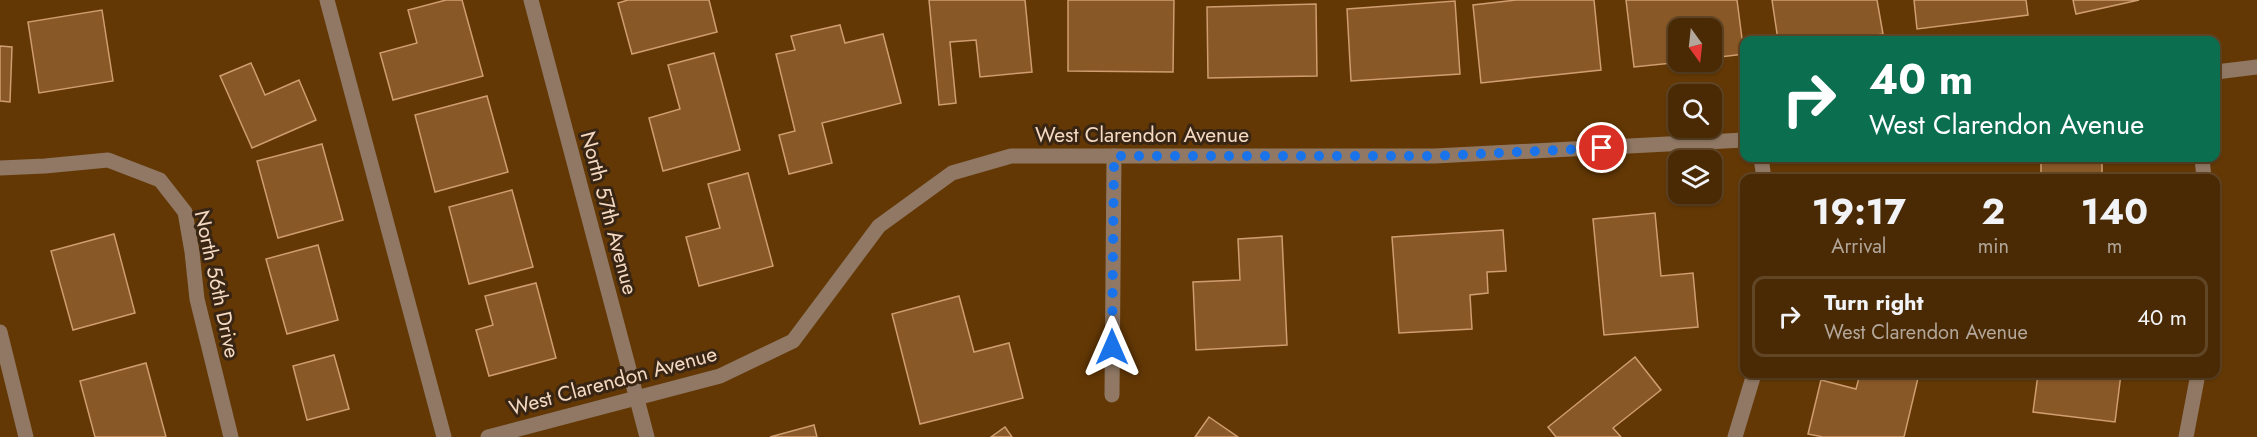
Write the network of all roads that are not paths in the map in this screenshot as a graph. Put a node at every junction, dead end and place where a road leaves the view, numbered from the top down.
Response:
1 (327, 0) edge
2 (531, 0) edge
3 (2257, 67) edge
4 (2220, 72) edge
5 (1740, 140) edge
6 (1114, 156) junction
7 (0, 168) edge
8 (0, 332) edge
9 (1753, 378) edge
10 (2197, 378) edge
11 (1112, 395) dead end
12 (636, 398) junction
13 (26, 437) edge
14 (231, 437) edge
15 (444, 437) edge
16 (488, 437) edge
17 (647, 437) edge
18 (1735, 437) edge
19 (2186, 437) edge

1 - 15 street
2 - 12 street, North 57th Avenue
3 - 4 street
5 - 6 street, West Clarendon Avenue
6 - 11 street
6 - 12 street, West Clarendon Avenue
7 - 14 street, North 56th Drive
8 - 13 street
9 - 18 street
10 - 19 street
12 - 16 street, West Clarendon Avenue
12 - 17 street, North 57th Avenue

